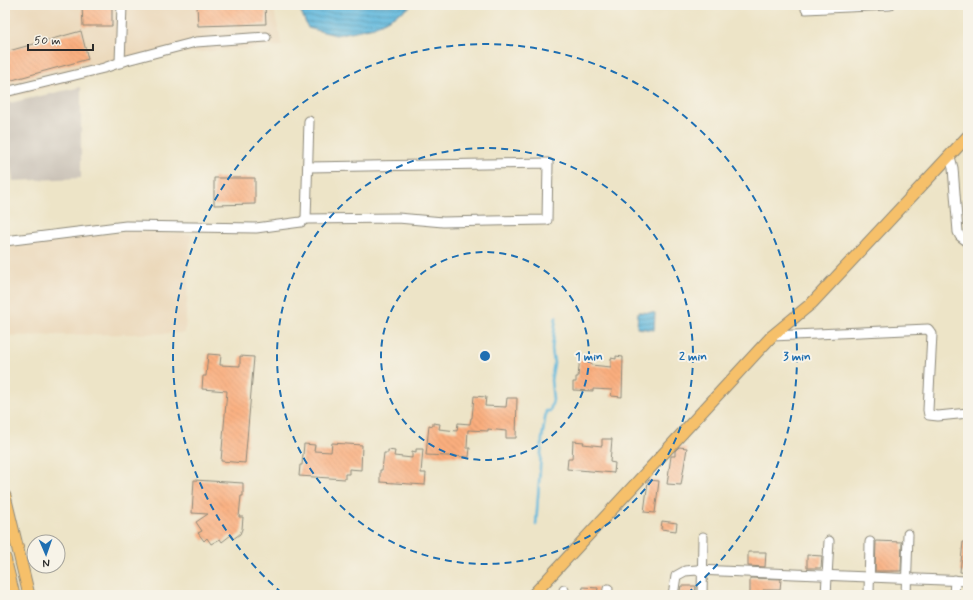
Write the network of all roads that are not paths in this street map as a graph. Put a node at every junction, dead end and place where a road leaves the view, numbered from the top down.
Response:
1 (122, 5) edge
2 (806, 5) edge
3 (890, 5) edge
4 (266, 37) dead end
5 (120, 63) junction
6 (5, 92) edge
7 (309, 120) dead end
8 (968, 136) edge
9 (950, 157) junction
10 (308, 167) junction
11 (306, 219) junction
12 (5, 241) edge
13 (968, 242) edge
14 (772, 336) junction
15 (968, 413) edge
16 (5, 496) edge
17 (908, 534) dead end
18 (703, 537) dead end
19 (828, 541) dead end
20 (870, 542) dead end
21 (5, 558) edge
22 (702, 570) junction
23 (827, 575) junction
24 (870, 577) junction
25 (907, 578) junction
26 (955, 580) junction
27 (968, 581) edge
28 (14, 595) edge
29 (29, 595) edge
30 (533, 595) edge
31 (673, 595) edge
32 (702, 595) edge
33 (826, 595) edge
34 (869, 595) edge
35 (906, 595) edge
36 (954, 595) edge

1 - 5 street
2 - 3 street
4 - 5 street
5 - 6 street
7 - 10 street
8 - 9 main road
9 - 13 street
9 - 14 main road
10 - 11 street
10 - 11 street
11 - 12 street
14 - 15 street
14 - 30 main road
16 - 29 main road
17 - 25 street
18 - 22 street
19 - 23 street
20 - 24 street
21 - 28 main road
22 - 23 street
22 - 31 street
22 - 32 street
23 - 24 street
23 - 33 street
24 - 25 street
24 - 34 street
25 - 26 street
25 - 35 street
26 - 27 street
26 - 36 street

